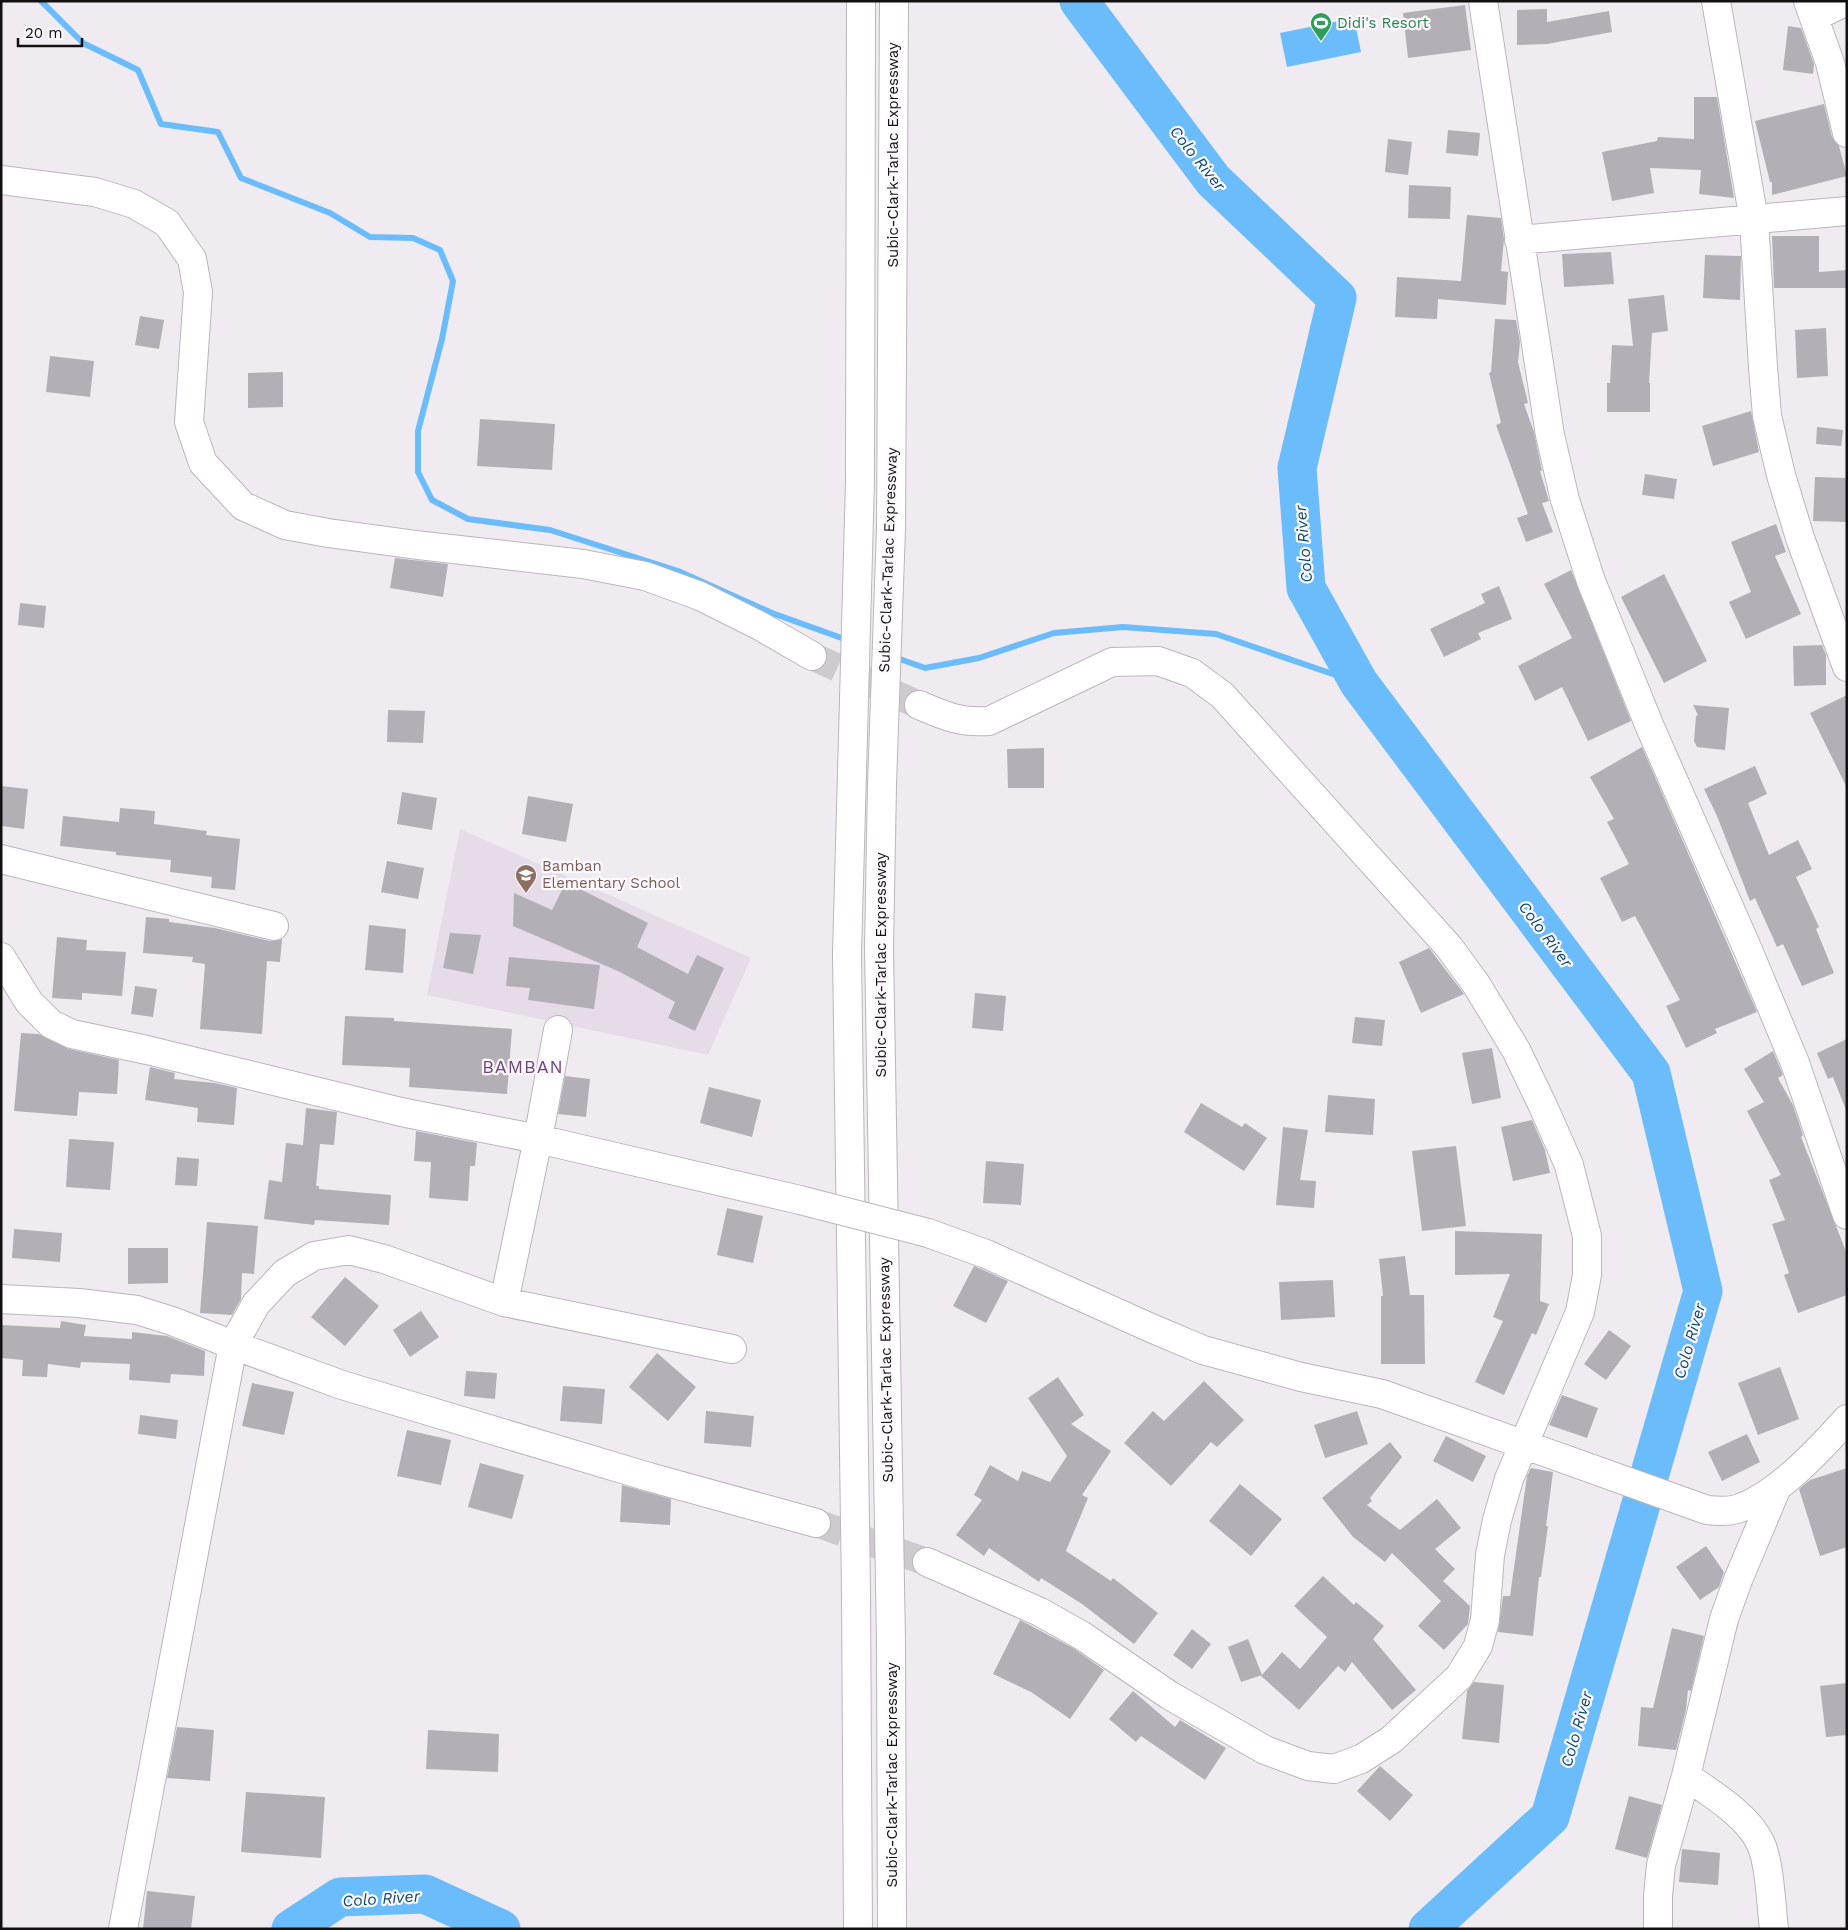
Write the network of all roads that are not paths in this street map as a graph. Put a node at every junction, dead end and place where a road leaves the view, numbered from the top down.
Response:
1 (861, 1) edge
2 (894, 1) edge
3 (1483, 1) edge
4 (1716, 1) edge
5 (1847, 1) edge
6 (1811, 9) edge
7 (1847, 133) edge
8 (1, 180) edge
9 (1847, 211) edge
10 (1754, 220) junction
11 (1519, 240) junction
12 (812, 656) tunnel mouth
13 (1847, 667) edge
14 (918, 705) tunnel mouth
15 (1, 859) edge
16 (274, 926) dead end
17 (1, 957) edge
18 (558, 1030) dead end
19 (538, 1139) junction
20 (1847, 1215) edge
21 (1, 1299) edge
22 (504, 1302) junction
23 (233, 1346) junction
24 (732, 1349) dead end
25 (1847, 1419) edge
26 (1524, 1444) junction
27 (1777, 1487) junction
28 (816, 1523) tunnel mouth
29 (928, 1562) tunnel mouth
30 (1686, 1776) junction
31 (858, 1918) edge
32 (892, 1927) edge
33 (123, 1929) edge
34 (1658, 1929) edge
35 (1774, 1929) edge

1 - 31 main road, Subic-Clark-Tarlac Expressway
2 - 32 main road, Subic-Clark-Tarlac Expressway
3 - 11 main road
4 - 10 main road
5 - 6 main road
6 - 7 main road
8 - 12 main road
9 - 10 main road
10 - 11 main road
10 - 13 main road
11 - 20 main road
14 - 26 main road
15 - 16 main road
17 - 19 main road
18 - 19 main road
19 - 22 main road
19 - 26 main road, bridge
21 - 23 main road
22 - 23 main road
22 - 24 main road
23 - 28 main road
23 - 33 main road
25 - 27 main road
26 - 27 main road
26 - 29 main road
27 - 30 main road
30 - 34 main road
30 - 35 main road

